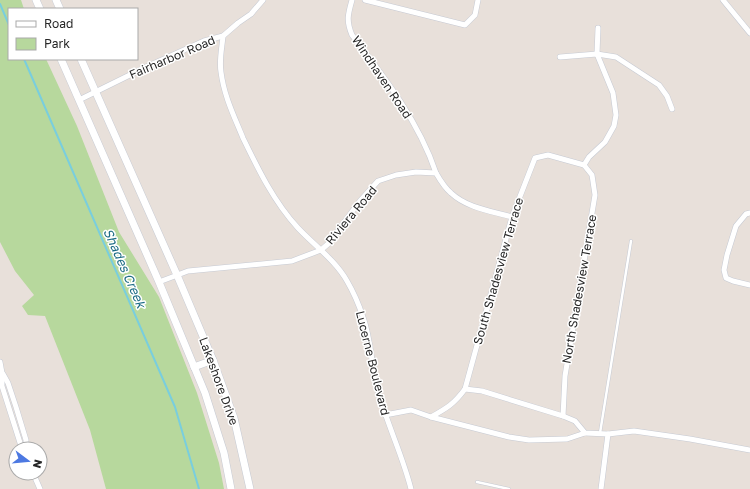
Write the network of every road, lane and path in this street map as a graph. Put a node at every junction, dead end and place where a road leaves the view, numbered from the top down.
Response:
1 (263, 0) edge
2 (352, 0) edge
3 (365, 0) edge
4 (478, 0) edge
5 (723, 0) edge
6 (598, 28) dead end
7 (750, 33) edge
8 (224, 36) junction
9 (597, 54) junction
10 (560, 57) dead end
11 (61, 60) edge
12 (81, 60) edge
13 (95, 92) junction
14 (79, 100) junction
15 (672, 109) dead end
16 (584, 165) junction
17 (436, 173) junction
18 (750, 213) edge
19 (512, 217) junction
20 (631, 241) dead end
21 (321, 250) junction
22 (177, 276) junction
23 (159, 282) junction
24 (750, 285) edge
25 (213, 360) junction
26 (0, 362) edge
27 (194, 367) junction
28 (2, 373) junction
29 (465, 389) junction
30 (385, 415) junction
31 (563, 416) junction
32 (431, 417) junction
33 (585, 433) junction
34 (600, 433) junction
35 (608, 434) junction
36 (19, 441) edge
37 (26, 441) edge
38 (750, 450) edge
39 (477, 482) dead end
40 (231, 489) edge
41 (250, 489) edge
42 (411, 489) edge
43 (509, 489) edge
44 (601, 489) edge

1 - 8 street, Fairharbor Road
2 - 17 street, Windhaven Road
3 - 4 street
5 - 7 street
6 - 9 street
8 - 13 street, Fairharbor Road
8 - 21 street, Lucerne Boulevard
9 - 10 street
9 - 15 street
9 - 16 street
11 - 14 main road, Lakeshore Drive
12 - 13 main road, Lakeshore Drive
13 - 14 street
13 - 22 main road, Lakeshore Drive
14 - 23 main road, Lakeshore Drive
16 - 19 street, South Shadesview Terrace
16 - 31 street, North Shadesview Terrace
17 - 19 street
17 - 21 street, Riviera Road
18 - 24 street
19 - 29 street, South Shadesview Terrace
20 - 34 lane
21 - 22 street, Riviera Road
21 - 30 street, Lucerne Boulevard
22 - 23 street
22 - 25 main road, Lakeshore Drive
23 - 27 main road, Lakeshore Drive
25 - 27 main road
25 - 41 main road, Lakeshore Drive
26 - 28 street
27 - 40 main road, Lakeshore Drive
28 - 36 street
28 - 37 street
29 - 31 street
29 - 32 street
30 - 32 street
30 - 42 street, Lucerne Boulevard
31 - 33 street
32 - 33 street
33 - 34 street
34 - 35 street
35 - 38 street
35 - 44 street
39 - 43 lane

